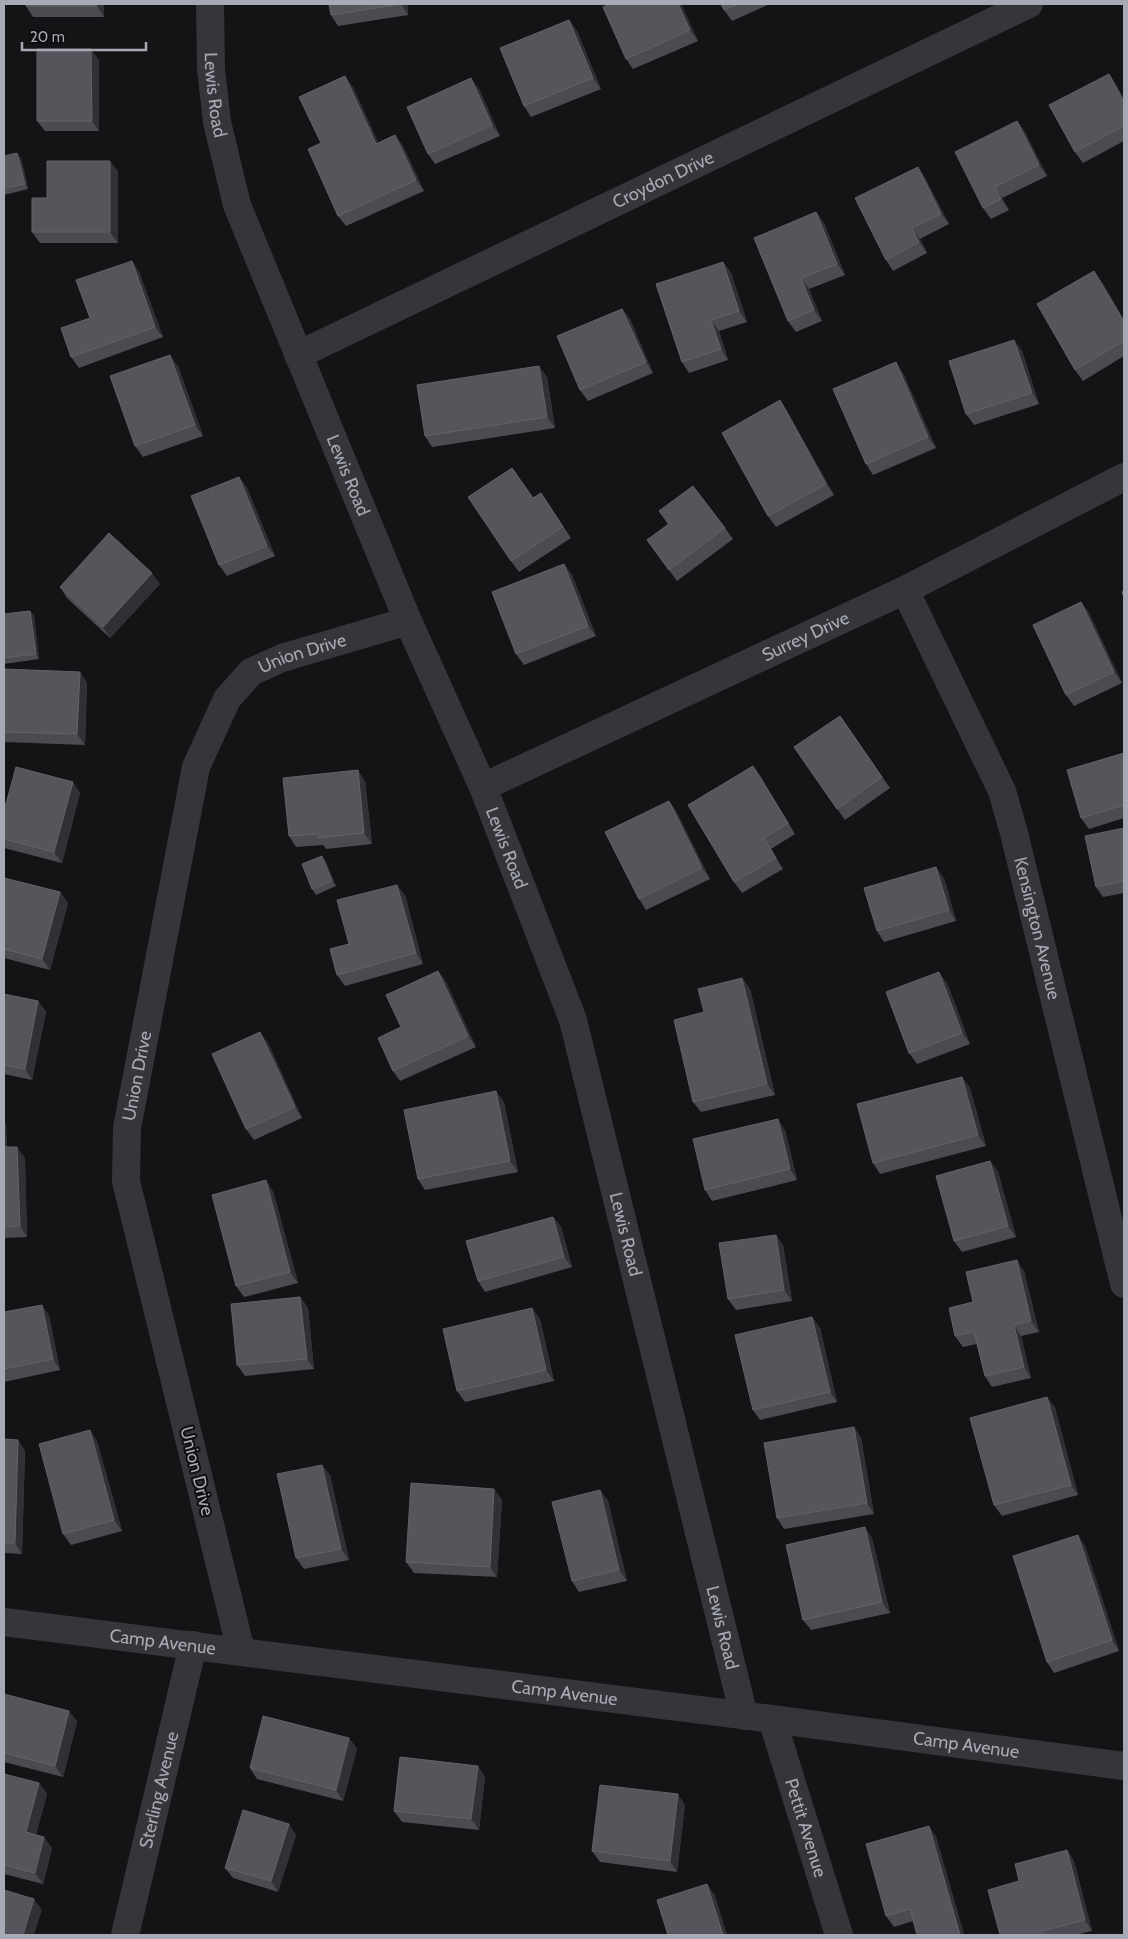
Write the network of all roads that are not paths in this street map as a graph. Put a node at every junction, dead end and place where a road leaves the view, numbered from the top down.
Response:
1 (210, 4) edge
2 (1029, 4) edge
3 (298, 355) junction
4 (1124, 477) edge
5 (905, 590) junction
6 (408, 620) junction
7 (483, 787) junction
8 (1124, 1284) edge
9 (4, 1622) edge
10 (193, 1645) junction
11 (241, 1651) junction
12 (744, 1716) junction
13 (772, 1719) junction
14 (1124, 1766) edge
15 (125, 1935) edge
16 (839, 1935) edge

1 - 3 street, Lewis Road
2 - 3 street, Croydon Drive
3 - 6 street, Lewis Road
4 - 5 street, Surrey Drive
5 - 7 street, Surrey Drive
5 - 8 street, Kensington Avenue
6 - 7 street, Lewis Road
6 - 11 street, Union Drive
7 - 12 street, Lewis Road
9 - 10 street, Camp Avenue
10 - 11 street, Camp Avenue
10 - 15 street, Sterling Avenue
11 - 12 street, Camp Avenue
12 - 13 street, Camp Avenue
13 - 14 street, Camp Avenue
13 - 16 street, Pettit Avenue

